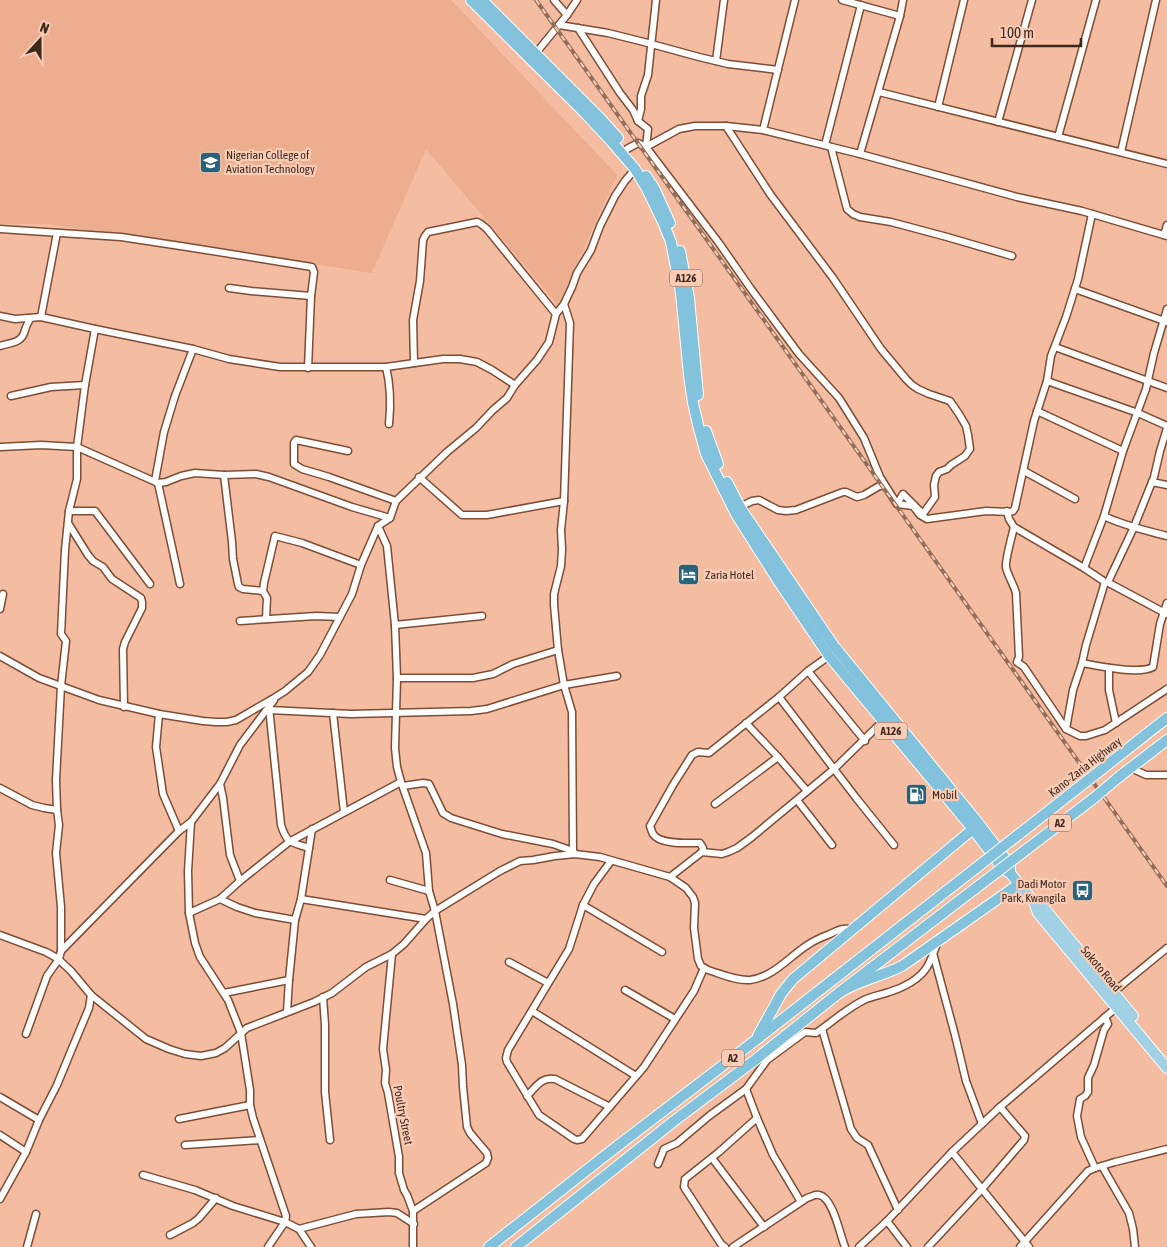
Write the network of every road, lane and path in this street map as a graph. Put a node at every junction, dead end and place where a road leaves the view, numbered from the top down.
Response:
1 (471, 0) edge
2 (482, 0) edge
3 (554, 0) edge
4 (577, 0) edge
5 (656, 0) edge
6 (724, 0) edge
7 (795, 0) edge
8 (842, 0) edge
9 (903, 0) edge
10 (964, 0) edge
11 (1032, 0) edge
12 (1096, 0) edge
13 (1156, 0) edge
14 (861, 5) junction
15 (567, 15) junction
16 (900, 16) junction
17 (559, 25) junction
18 (578, 28) junction
19 (651, 44) junction
20 (536, 53) junction
21 (716, 61) junction
22 (778, 70) junction
23 (879, 92) junction
24 (938, 107) junction
25 (638, 121) junction
26 (998, 122) junction
27 (726, 126) junction
28 (763, 130) junction
29 (1058, 137) junction
30 (828, 146) junction
31 (646, 147) junction
32 (628, 149) junction
33 (1121, 152) junction
34 (860, 154) junction
35 (1167, 164) edge
36 (635, 169) junction
37 (1092, 214) junction
38 (1167, 225) edge
39 (0, 229) edge
40 (57, 233) junction
41 (1166, 236) edge
42 (1012, 256) dead end
43 (229, 288) dead end
44 (1075, 289) junction
45 (311, 296) junction
46 (564, 304) junction
47 (1167, 309) edge
48 (556, 314) junction
49 (0, 316) edge
50 (41, 317) junction
51 (31, 318) junction
52 (1165, 322) edge
53 (95, 330) junction
54 (0, 346) edge
55 (1055, 347) junction
56 (193, 349) junction
57 (414, 364) junction
58 (386, 367) junction
59 (308, 368) junction
60 (1047, 381) junction
61 (1148, 381) junction
62 (84, 385) junction
63 (515, 385) junction
64 (1167, 388) edge
65 (11, 396) dead end
66 (1037, 411) junction
67 (1138, 413) junction
68 (389, 424) dead end
69 (1167, 427) edge
70 (0, 447) edge
71 (77, 447) junction
72 (348, 451) dead end
73 (1124, 451) junction
74 (1024, 471) junction
75 (224, 476) junction
76 (420, 477) junction
77 (156, 482) junction
78 (1152, 482) junction
79 (1167, 485) edge
80 (886, 487) junction
81 (1075, 499) dead end
82 (396, 501) junction
83 (564, 501) junction
84 (897, 504) junction
85 (740, 508) junction
86 (69, 511) junction
87 (1007, 512) junction
88 (1104, 516) junction
89 (390, 518) junction
90 (68, 523) junction
91 (378, 526) junction
92 (1014, 527) junction
93 (1134, 527) junction
94 (1167, 536) edge
95 (361, 565) junction
96 (1084, 568) junction
97 (1106, 582) junction
98 (150, 584) dead end
99 (180, 584) dead end
100 (263, 591) junction
101 (3, 594) dead end
102 (1167, 603) edge
103 (0, 609) edge
104 (1165, 613) edge
105 (482, 616) dead end
106 (340, 617) junction
107 (266, 619) junction
108 (240, 621) dead end
109 (396, 625) junction
110 (558, 650) junction
111 (0, 656) edge
112 (829, 656) junction
113 (1082, 663) junction
114 (1109, 668) junction
115 (808, 671) junction
116 (617, 676) dead end
117 (396, 678) junction
118 (564, 685) junction
119 (60, 686) junction
120 (1167, 689) edge
121 (779, 697) junction
122 (274, 698) junction
123 (124, 707) junction
124 (269, 708) junction
125 (333, 713) junction
126 (396, 713) junction
127 (159, 714) junction
128 (383, 714) junction
129 (1167, 718) edge
130 (883, 721) junction
131 (746, 723) junction
132 (1116, 723) junction
133 (395, 728) junction
134 (1066, 729) junction
135 (1167, 740) edge
136 (865, 741) junction
137 (778, 757) junction
138 (1131, 768) junction
139 (834, 769) junction
140 (1167, 776) edge
141 (220, 784) junction
142 (402, 784) junction
143 (0, 788) edge
144 (807, 791) junction
145 (796, 800) junction
146 (715, 804) dead end
147 (57, 810) junction
148 (344, 812) junction
149 (191, 822) junction
150 (312, 829) junction
151 (973, 829) junction
152 (179, 831) junction
153 (289, 842) junction
154 (894, 844) dead end
155 (832, 845) dead end
156 (308, 848) junction
157 (574, 852) junction
158 (702, 852) junction
159 (611, 861) junction
160 (1010, 873) junction
161 (670, 877) junction
162 (390, 880) dead end
163 (240, 881) junction
164 (1019, 884) junction
165 (428, 891) junction
166 (220, 899) junction
167 (301, 899) junction
168 (583, 905) junction
169 (435, 911) junction
170 (189, 913) junction
171 (426, 919) junction
172 (295, 920) junction
173 (852, 930) junction
174 (893, 933) junction
175 (0, 935) edge
176 (938, 941) junction
177 (902, 944) junction
178 (1167, 948) edge
179 (61, 951) junction
180 (662, 952) dead end
181 (933, 953) junction
182 (392, 954) junction
183 (59, 959) junction
184 (510, 962) dead end
185 (704, 968) junction
186 (289, 980) junction
187 (548, 983) junction
188 (625, 990) dead end
189 (224, 992) junction
190 (840, 992) junction
191 (1110, 994) junction
192 (91, 995) junction
193 (323, 997) junction
194 (101, 1004) junction
195 (1117, 1007) junction
196 (90, 1008) junction
197 (532, 1011) junction
198 (287, 1012) junction
199 (1105, 1017) junction
200 (675, 1019) junction
201 (822, 1029) junction
202 (241, 1033) junction
203 (26, 1034) dead end
204 (752, 1043) junction
205 (1167, 1058) edge
206 (1167, 1068) edge
207 (636, 1076) junction
208 (746, 1089) junction
209 (0, 1096) edge
210 (527, 1096) junction
211 (250, 1105) junction
212 (610, 1107) junction
213 (1000, 1107) junction
214 (757, 1118) junction
215 (39, 1120) junction
216 (179, 1120) dead end
217 (982, 1124) junction
218 (0, 1136) edge
219 (260, 1140) junction
220 (330, 1140) dead end
221 (185, 1145) dead end
222 (1167, 1149) edge
223 (26, 1152) junction
224 (952, 1152) junction
225 (712, 1158) junction
226 (658, 1164) dead end
227 (1102, 1166) junction
228 (1094, 1168) junction
229 (143, 1175) dead end
230 (982, 1188) junction
231 (0, 1198) edge
232 (216, 1198) junction
233 (801, 1202) junction
234 (898, 1210) junction
235 (413, 1211) junction
236 (36, 1214) dead end
237 (887, 1221) junction
238 (286, 1222) junction
239 (414, 1224) junction
240 (764, 1227) junction
241 (299, 1229) junction
242 (170, 1235) dead end
243 (1027, 1244) edge
244 (27, 1247) edge
245 (268, 1247) edge
246 (312, 1247) edge
247 (413, 1247) edge
248 (489, 1247) edge
249 (516, 1247) edge
250 (725, 1247) edge
251 (733, 1247) edge
252 (845, 1247) edge
253 (859, 1247) edge
254 (907, 1247) edge
255 (928, 1247) edge
256 (1020, 1247) edge
257 (1135, 1247) edge

1 - 36 highway, A126
2 - 20 highway, A126
3 - 15 street
4 - 15 street
5 - 19 street
6 - 21 street
7 - 22 street
8 - 14 street
9 - 16 street
10 - 24 street
11 - 26 street
12 - 29 street
13 - 33 street
14 - 16 street
14 - 30 street
15 - 17 street
16 - 23 street
17 - 18 street
17 - 20 street
18 - 19 street
18 - 25 street
19 - 21 street
19 - 25 street
20 - 32 highway, A126
21 - 22 street
22 - 28 street
23 - 24 street
23 - 34 street
24 - 26 street
25 - 31 street
26 - 29 street
27 - 28 street
27 - 31 street
27 - 84 street
28 - 30 street
29 - 33 street
30 - 34 street
30 - 42 street
31 - 32 street
31 - 80 street
32 - 85 highway, A126
33 - 35 street
34 - 37 street
36 - 46 street
36 - 112 highway, A126
37 - 41 street
37 - 44 street
38 - 41 street
39 - 40 street
40 - 45 street
40 - 50 street
43 - 45 street
44 - 52 street
44 - 55 street
45 - 59 street
46 - 48 street
46 - 83 street
47 - 52 street
48 - 57 street
48 - 63 street
49 - 51 street
50 - 51 street
50 - 53 street
51 - 54 street
52 - 61 street
53 - 56 street
53 - 62 street
55 - 60 street
55 - 61 street
56 - 59 street
56 - 77 street
57 - 58 street
57 - 63 street
58 - 59 street
58 - 68 street
60 - 66 street
60 - 67 street
61 - 64 street
61 - 67 street
62 - 65 street
62 - 71 street
63 - 76 street
66 - 73 street
66 - 74 street
67 - 69 street
67 - 73 street
69 - 78 street
70 - 71 street
71 - 77 street
71 - 86 street
72 - 82 street
73 - 88 street
74 - 81 street
74 - 87 street
75 - 77 street
75 - 89 street
75 - 100 street
76 - 82 street
76 - 83 street
77 - 99 street
78 - 79 street
78 - 93 street
80 - 84 street
80 - 85 street
82 - 89 street
83 - 110 street
84 - 87 street
85 - 160 highway, A126
86 - 90 street
86 - 98 street
87 - 92 street
88 - 93 street
88 - 96 street
89 - 91 street
90 - 119 street
90 - 123 street
91 - 95 street
91 - 109 street
92 - 96 street
92 - 134 street
93 - 94 street
93 - 97 street
95 - 100 street
95 - 106 street
96 - 97 street
97 - 104 street
97 - 113 street
100 - 107 street
101 - 103 street
102 - 104 street
104 - 114 street
105 - 109 street
106 - 107 street
106 - 122 street
107 - 108 street
109 - 117 street
110 - 117 street
110 - 118 street
111 - 119 street
112 - 115 street
112 - 130 highway, A126
113 - 114 street
113 - 134 street
114 - 132 street
115 - 121 street
115 - 136 street
116 - 118 street
117 - 126 street
118 - 126 street
118 - 157 street
119 - 123 street
119 - 147 street
120 - 132 street
121 - 131 street
121 - 139 street
122 - 124 street
122 - 127 street
123 - 127 street
124 - 125 street
124 - 141 street
124 - 153 street
125 - 128 street
125 - 148 street
126 - 128 street
126 - 133 street
127 - 152 street
128 - 133 street
129 - 174 highway, Kano-Zaria Highway / A2, bridge
130 - 136 street
130 - 151 highway, A126
131 - 137 street
131 - 158 street
132 - 134 street
133 - 142 street
135 - 138 highway, A2
136 - 139 street
137 - 144 street
137 - 146 street
138 - 140 street
138 - 177 highway, A2, bridge
139 - 144 street
139 - 154 street
141 - 149 street
141 - 163 street
142 - 148 street
142 - 157 street
142 - 165 street
143 - 147 street
144 - 145 street
145 - 155 street
145 - 158 street
147 - 179 street
148 - 150 street
149 - 152 street
149 - 170 street
150 - 153 street
150 - 156 street
151 - 160 highway, A126
151 - 173 highway
152 - 179 street
153 - 156 street
153 - 163 street
156 - 167 street
157 - 159 street
157 - 169 street
158 - 161 street
159 - 161 street
159 - 168 street
160 - 164 highway, A126
161 - 185 street
162 - 165 street
163 - 166 street
164 - 176 highway
164 - 191 main road, Sokoto Road
165 - 169 street
166 - 170 street
166 - 172 street
167 - 171 street
167 - 172 street
168 - 180 street
168 - 187 street
169 - 171 street
169 - 235 street
170 - 189 street
171 - 182 street
172 - 186 street
173 - 185 street
173 - 204 highway
174 - 177 highway
174 - 204 highway, A2
175 - 183 street
176 - 181 street
176 - 190 highway
177 - 190 highway, A2
178 - 191 street
179 - 183 street
181 - 201 street
181 - 217 street
182 - 193 street
182 - 235 street, Poultry Street
183 - 192 street
183 - 203 street
184 - 187 street
185 - 200 street
186 - 189 street
186 - 198 street
187 - 197 street
188 - 200 street
189 - 202 street
190 - 249 highway, A2
191 - 195 main road, Sokoto Road
191 - 205 main road
192 - 194 street
192 - 196 street
193 - 198 street
193 - 220 street
194 - 196 street
194 - 202 street
195 - 199 street
195 - 206 main road, Sokoto Road
196 - 215 street
197 - 207 street
197 - 210 street
198 - 202 street
199 - 213 street
199 - 228 street
200 - 207 street
201 - 208 street
201 - 234 street
202 - 211 street
204 - 248 highway, A2
207 - 212 street
208 - 214 street
208 - 226 street
209 - 215 street
210 - 212 street
210 - 212 street
211 - 216 street
211 - 219 street
213 - 217 street
213 - 230 street
214 - 225 street
214 - 233 street
215 - 223 street
217 - 224 street
218 - 223 street
219 - 221 street
219 - 238 street
222 - 227 street
223 - 231 street
224 - 230 street
224 - 234 street
225 - 240 street
225 - 250 street
227 - 228 street
227 - 257 street
228 - 243 street
229 - 232 street
230 - 243 street
230 - 255 street
232 - 238 street
232 - 242 street
233 - 240 street
233 - 252 street
234 - 237 street
235 - 239 street, Poultry Street
236 - 244 street
237 - 253 street
237 - 254 street
238 - 241 street
238 - 245 street
239 - 241 street
239 - 247 street, Poultry Street
240 - 251 street
241 - 246 street
243 - 256 street

